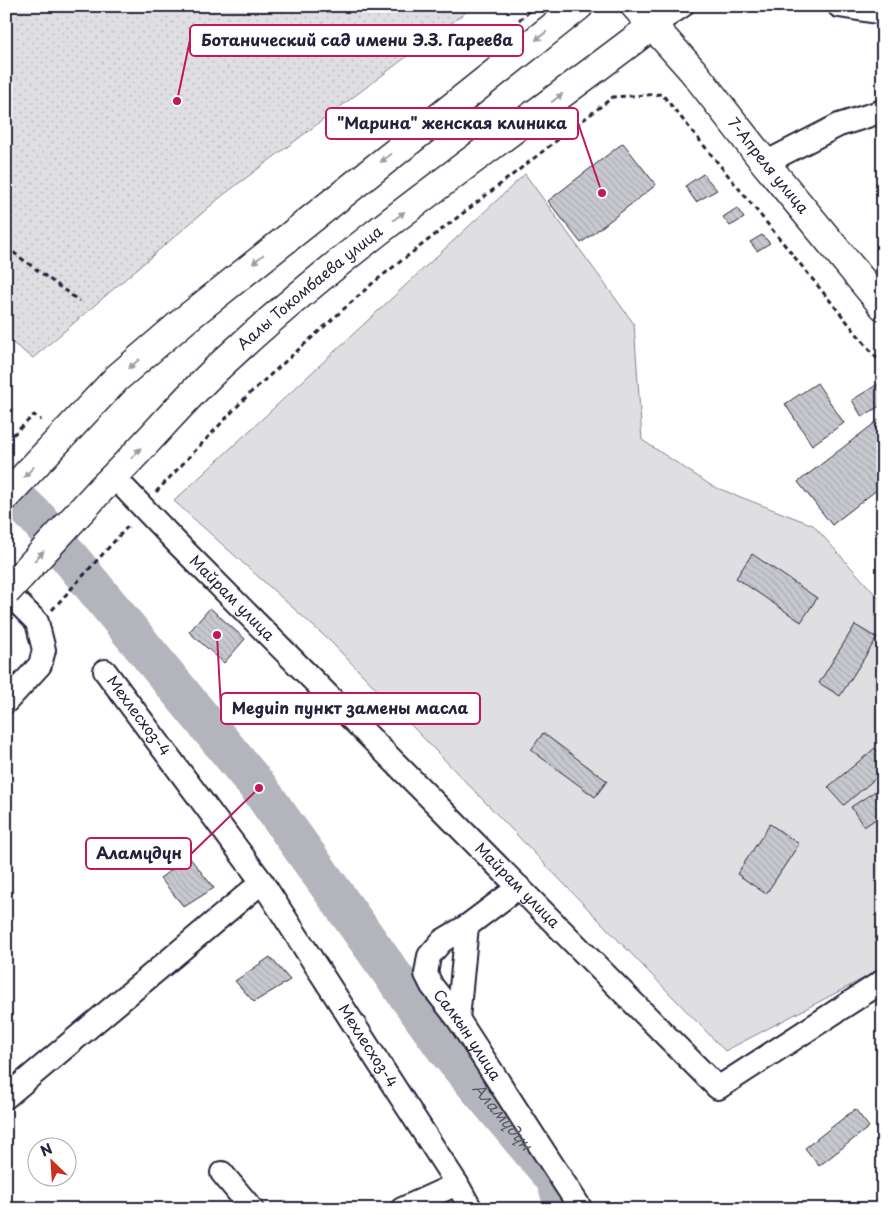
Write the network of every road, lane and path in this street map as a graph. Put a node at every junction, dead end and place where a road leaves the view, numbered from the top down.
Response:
1 (579, 6) edge
2 (682, 6) edge
3 (839, 6) edge
4 (883, 13) edge
5 (644, 16) edge
6 (883, 111) edge
7 (765, 163) junction
8 (6, 247) edge
9 (79, 301) dead end
10 (883, 306) edge
11 (883, 366) edge
12 (41, 420) dead end
13 (6, 426) edge
14 (108, 483) junction
15 (6, 496) edge
16 (145, 508) junction
17 (120, 535) dead end
18 (6, 592) edge
19 (58, 603) dead end
20 (105, 672) dead end
21 (6, 702) edge
22 (262, 882) junction
23 (519, 887) junction
24 (467, 926) junction
25 (883, 981) edge
26 (458, 1019) junction
27 (6, 1097) edge
28 (222, 1172) dead end
29 (457, 1184) junction
30 (252, 1209) edge
31 (402, 1209) edge
32 (471, 1209) edge
33 (581, 1209) edge

1 -> 15 main road
2 - 5 street
3 - 4 street
5 - 7 main road, 7-Апреля улица
14 -> 5 main road, Аалы Токомбаева улица
6 - 7 street
7 - 10 main road, 7-Апреля улица
8 - 9 path
11 - 16 path
12 - 13 path
14 - 16 street, Майрам улица
18 -> 14 main road, Аалы Токомбаева улица, bridge
16 - 23 street, Майрам улица
17 - 19 path
18 - 21 street
20 - 22 street, Мехлесхоз-4
22 - 27 street
22 - 29 street, Мехлесхоз-4
23 - 24 street, Салкын улица
23 - 25 street, Майрам улица
24 - 26 street
24 - 26 street, Салкын улица
26 - 33 street, Салкын улица
28 - 30 street
29 - 31 street
29 - 32 street, Мехлесхоз-4

